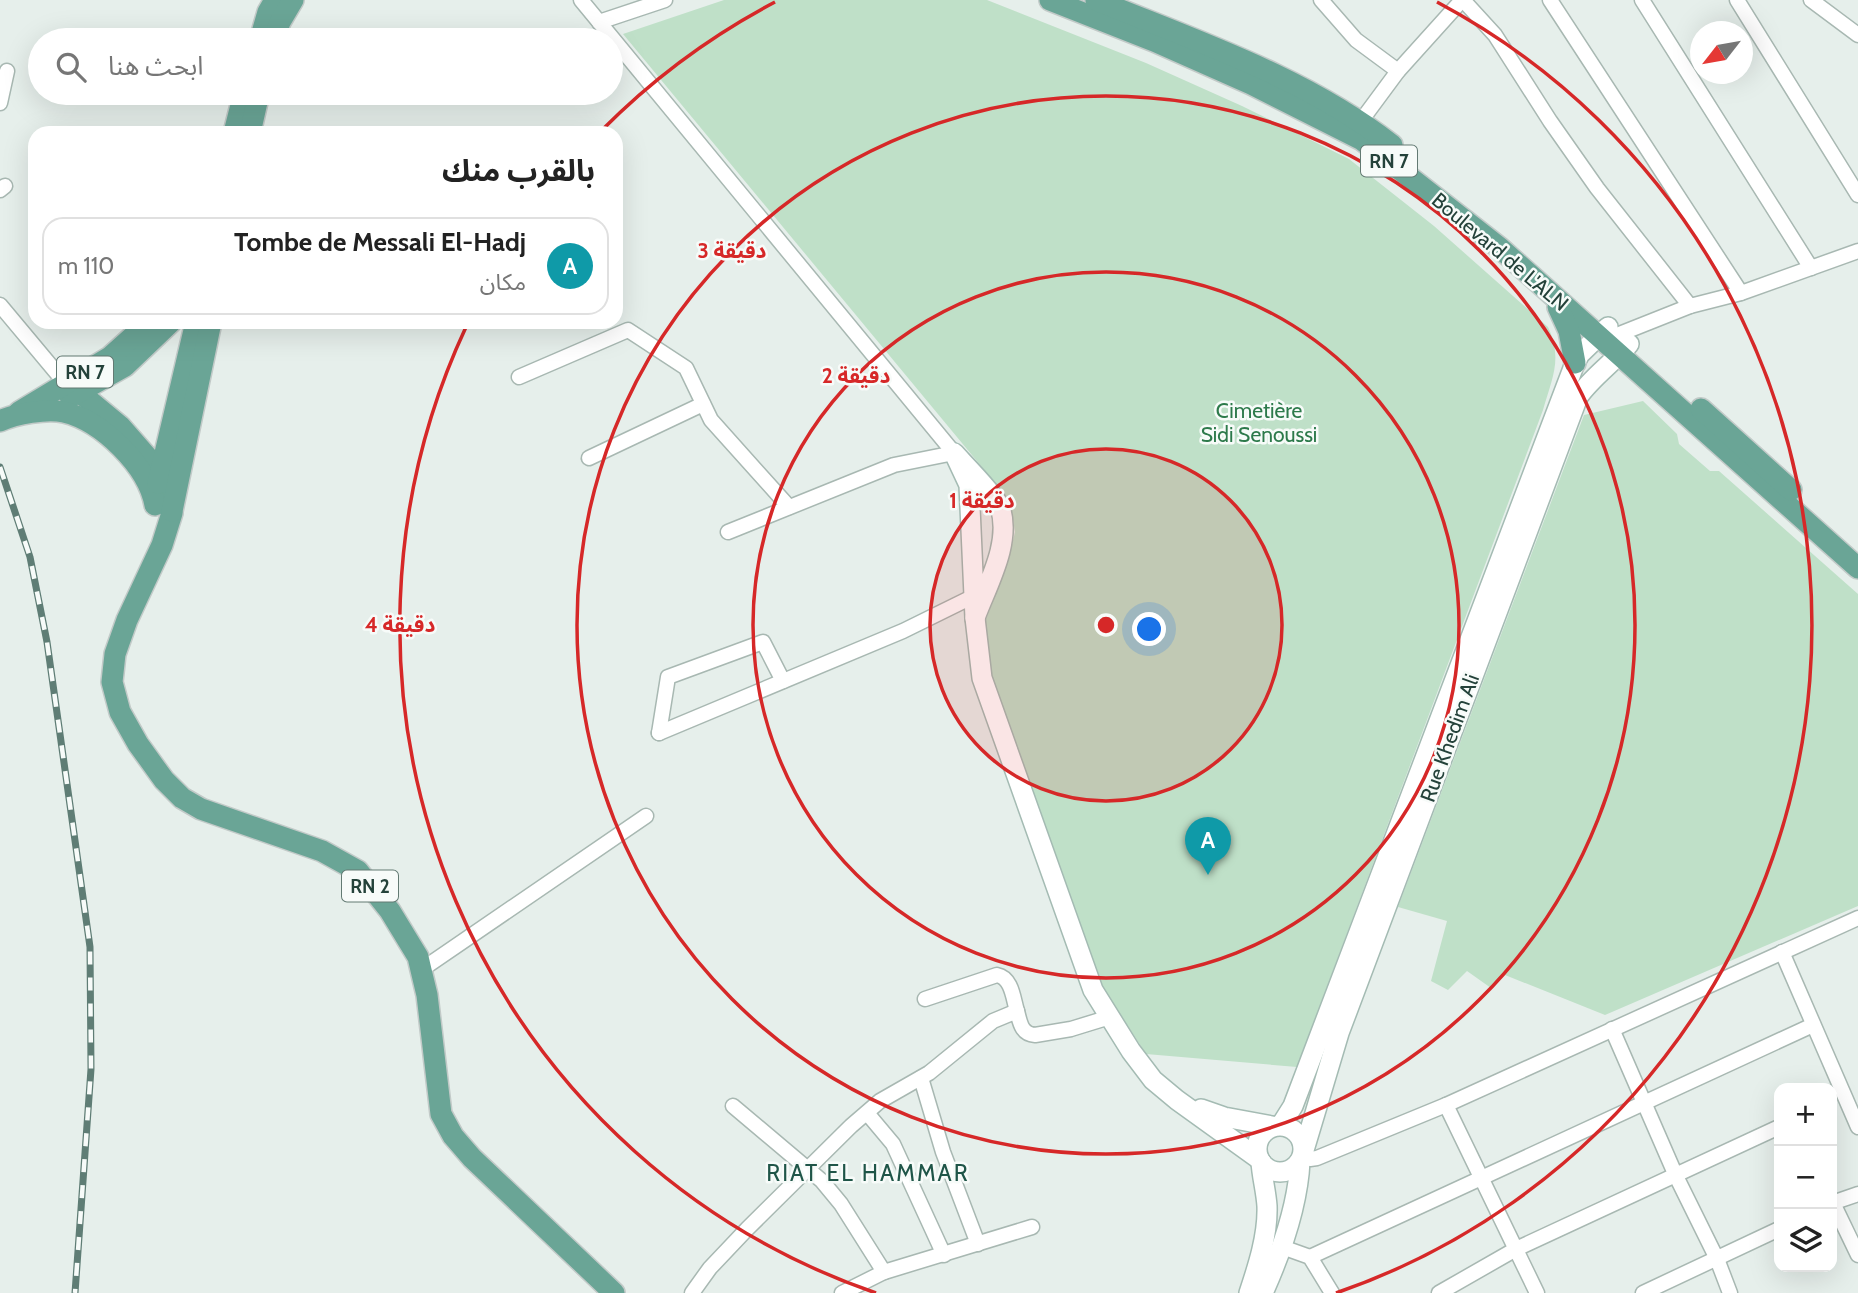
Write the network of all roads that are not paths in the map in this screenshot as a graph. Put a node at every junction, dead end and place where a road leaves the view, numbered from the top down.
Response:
1 (275, 0) edge
2 (293, 0) edge
3 (581, 0) edge
4 (665, 0) edge
5 (1050, 0) edge
6 (1096, 0) edge
7 (1321, 0) edge
8 (1462, 0) edge
9 (1550, 0) edge
10 (1642, 0) edge
11 (1737, 0) edge
12 (1811, 0) edge
13 (1123, 12) edge
14 (599, 22) junction
15 (263, 28) edge
16 (278, 28) edge
17 (604, 28) edge
18 (1858, 35) edge
19 (623, 51) edge
20 (7, 71) dead end
21 (1398, 71) junction
22 (0, 103) edge
23 (241, 105) edge
24 (256, 105) edge
25 (1362, 121) junction
26 (236, 126) edge
27 (252, 126) edge
28 (1858, 194) edge
29 (1858, 251) edge
30 (1811, 268) junction
31 (1550, 293) junction
32 (1741, 293) junction
33 (0, 305) edge
34 (1690, 306) junction
35 (141, 329) edge
36 (164, 329) edge
37 (194, 329) edge
38 (210, 329) edge
39 (1614, 340) junction
40 (1575, 363) junction
41 (519, 377) dead end
42 (72, 388) junction
43 (1681, 400) junction
44 (703, 404) junction
45 (38, 413) junction
46 (7, 418) edge
47 (954, 453) junction
48 (589, 457) dead end
49 (157, 488) junction
50 (789, 507) junction
51 (172, 513) junction
52 (728, 532) dead end
53 (162, 545) junction
54 (1858, 550) edge
55 (1858, 568) edge
56 (974, 596) junction
57 (975, 618) junction
58 (783, 681) junction
59 (646, 816) dead end
60 (1858, 918) edge
61 (1782, 952) junction
62 (421, 971) junction
63 (925, 999) dead end
64 (1017, 1012) junction
65 (1110, 1017) junction
66 (1813, 1025) junction
67 (1612, 1029) junction
68 (921, 1078) junction
69 (1838, 1099) edge
70 (1177, 1100) junction
71 (1643, 1101) junction
72 (733, 1105) dead end
73 (1446, 1105) junction
74 (867, 1113) junction
75 (1277, 1126) junction
76 (1858, 1127) edge
77 (1774, 1129) edge
78 (1260, 1160) junction
79 (1301, 1162) junction
80 (809, 1169) junction
81 (1676, 1176) junction
82 (1481, 1178) junction
83 (1858, 1194) edge
84 (1837, 1202) edge
85 (1836, 1209) edge
86 (1032, 1227) dead end
87 (1774, 1231) edge
88 (978, 1244) junction
89 (1282, 1247) junction
90 (1516, 1250) junction
91 (944, 1255) junction
92 (1858, 1255) edge
93 (1310, 1256) junction
94 (1717, 1259) junction
95 (884, 1272) junction
96 (614, 1293) edge
97 (692, 1293) edge
98 (842, 1293) edge
99 (1249, 1293) edge
100 (1263, 1293) edge
101 (1332, 1293) edge
102 (1439, 1293) edge
103 (1537, 1293) edge
104 (1643, 1293) edge
105 (1730, 1293) edge

1 - 15 main road
2 - 16 main road
3 - 14 street
4 - 14 street
5 - 13 main road, Boulevard de L'ALN / RN 7
6 - 13 main road, Boulevard de L'ALN / RN 7
7 - 21 street
8 - 21 street
8 - 34 street
9 - 32 street
10 - 30 street
11 - 28 street
12 - 18 street
13 - 25 main road, Boulevard de L'ALN / RN 7
13 - 31 main road, Boulevard de L'ALN / RN 7
14 - 17 street
19 - 47 street
20 - 22 street
21 - 25 street
23 - 26 main road
24 - 27 main road
25 - 39 main road, Boulevard de L'ALN / RN 7
29 - 30 street
30 - 32 street
31 - 39 main road, Boulevard de L'ALN / RN 7
31 - 40 main road
32 - 34 street
33 - 42 street
34 - 39 street
35 - 42 main road, RN 7
36 - 42 main road, RN 7
37 - 49 main road
38 - 51 main road
39 - 40 main road, Rue Khedim Ali
39 - 43 main road, Boulevard de L'ALN / RN 7
39 - 79 main road, Rue Khedim Ali
40 - 75 main road, Rue Khedim Ali
41 - 44 street
42 - 45 main road, RN 7
42 - 46 main road, RN 7
42 - 49 main road
43 - 54 main road, Boulevard de L'ALN / RN 7
43 - 55 main road, Boulevard de L'ALN / RN 7
44 - 48 street
44 - 50 street
45 - 46 main road
45 - 49 main road
47 - 50 street
47 - 56 main road
47 - 57 main road
49 - 51 main road
49 - 53 main road
50 - 52 street
51 - 53 main road, RN 2
53 - 62 main road, RN 2
56 - 57 main road
56 - 58 street
57 - 65 main road
58 - 58 street
59 - 62 street
60 - 61 street
61 - 66 street
61 - 67 street
62 - 96 main road, RN 2
63 - 64 street
64 - 65 street
64 - 68 street
65 - 70 main road
66 - 69 street
66 - 71 street
67 - 71 street
67 - 73 street
68 - 74 street
68 - 88 street
69 - 76 street
70 - 75 main road
70 - 78 main road
71 - 81 street
71 - 82 street
72 - 80 street
73 - 79 street
73 - 82 street
74 - 80 street
74 - 91 street
75 - 78 main road
75 - 79 main road
77 - 81 street
78 - 79 main road
78 - 99 main road
79 - 89 main road, Rue Khedim Ali
80 - 95 street
80 - 97 street
81 - 90 street
81 - 94 street
82 - 90 street
82 - 93 street
83 - 84 street
85 - 92 street
86 - 88 street
87 - 94 street
88 - 91 street
89 - 93 street
89 - 100 main road, Rue Khedim Ali
90 - 102 street
90 - 103 street
91 - 95 street
93 - 101 street
94 - 104 street
94 - 105 street
95 - 98 street

